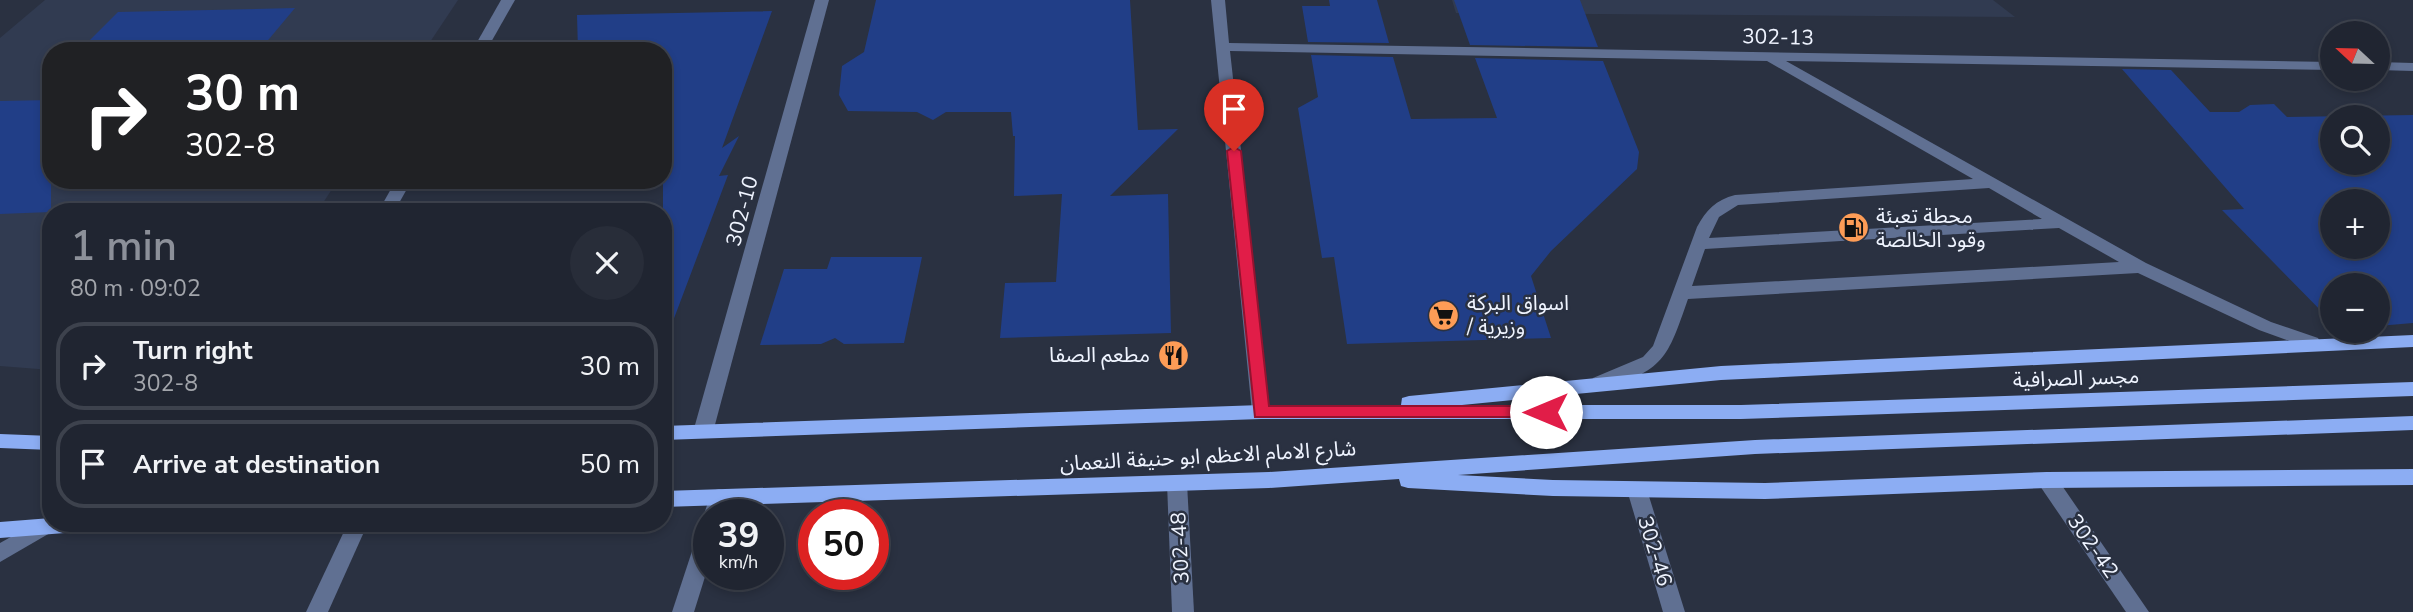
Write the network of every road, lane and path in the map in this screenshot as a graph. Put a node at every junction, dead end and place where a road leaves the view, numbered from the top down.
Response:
1 (508, 0) edge
2 (822, 0) edge
3 (1218, 0) edge
4 (484, 42) edge
5 (1223, 47) junction
6 (1771, 58) junction
7 (2320, 66) edge
8 (2390, 66) edge
9 (2413, 67) edge
10 (1992, 183) junction
11 (2062, 223) junction
12 (1699, 244) junction
13 (2140, 267) junction
14 (1681, 293) junction
15 (2413, 341) edge
16 (2312, 343) junction
17 (1600, 383) junction
18 (2413, 389) edge
19 (1261, 412) junction
20 (1322, 412) junction
21 (1741, 412) joint
22 (2413, 424) edge
23 (703, 432) junction
24 (672, 433) edge
25 (0, 442) edge
26 (42, 443) edge
27 (1335, 475) junction
28 (2413, 477) edge
29 (2047, 480) junction
30 (1177, 483) junction
31 (1637, 490) junction
32 (672, 500) edge
33 (693, 503) edge
34 (784, 503) edge
35 (42, 527) edge
36 (42, 528) edge
37 (0, 530) edge
38 (354, 532) edge
39 (0, 553) edge
40 (693, 580) edge
41 (317, 612) edge
42 (683, 612) edge
43 (1183, 612) edge
44 (1674, 612) edge
45 (2138, 612) edge

1 - 4 street
2 - 23 street, 302-10
3 - 5 street
5 - 6 street, 302-13
5 - 19 street
6 - 7 street, 302-13
6 - 10 street
8 - 9 street
10 - 11 street
10 - 12 street
11 - 12 street
11 - 13 street
12 - 14 street
13 - 14 street
13 - 16 street
14 - 17 street
15 - 16 main road
16 - 17 main road
17 - 20 main road
18 - 21 main road, مجسر الصرافية
19 - 20 main road, شارع الامام الاعظم ابو حنيفة النعمان
19 - 23 main road, شارع الامام الاعظم ابو حنيفة النعمان
20 - 21 main road, شارع الامام الاعظم ابو حنيفة النعمان
22 - 27 main road, شارع الامام الاعظم ابو حنيفة النعمان
23 - 24 main road, شارع الامام الاعظم ابو حنيفة النعمان
25 - 26 main road
27 - 30 main road, شارع الامام الاعظم ابو حنيفة النعمان
27 - 31 main road
28 - 29 main road
29 - 31 main road
29 - 45 street, 302-42
30 - 34 main road, شارع الامام الاعظم ابو حنيفة النعمان
30 - 43 street, 302-48
31 - 44 street, 302-46
32 - 33 main road, شارع الامام الاعظم ابو حنيفة النعمان
35 - 37 main road
36 - 39 street
38 - 41 street
40 - 42 street

